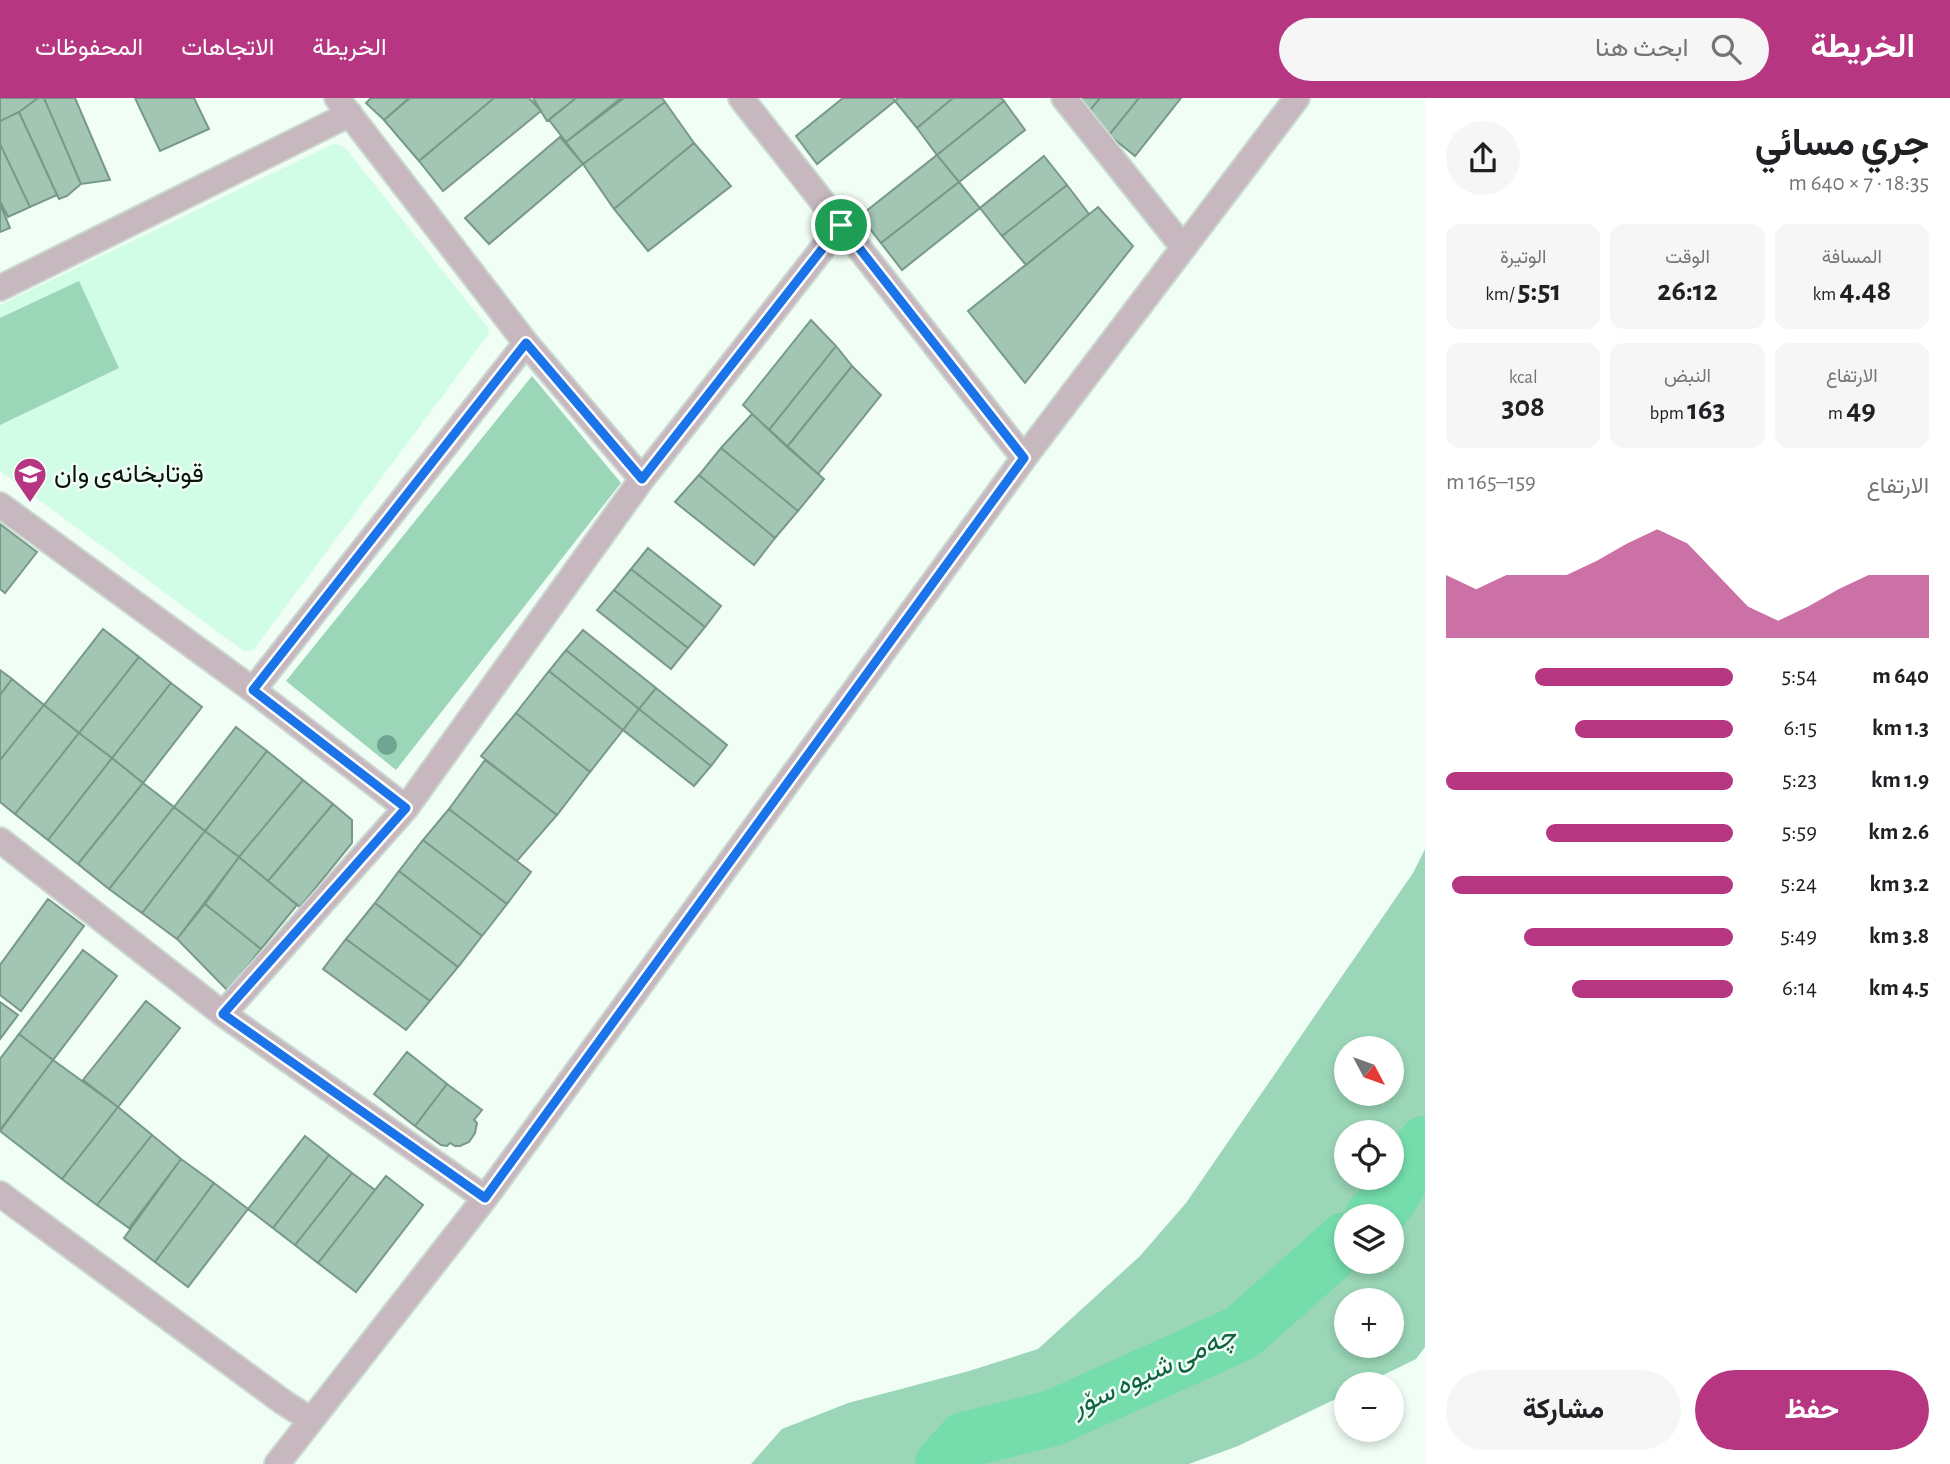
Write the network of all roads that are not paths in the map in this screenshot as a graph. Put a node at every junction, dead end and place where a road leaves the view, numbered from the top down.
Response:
1 (740, 98) edge
2 (1064, 98) edge
3 (1297, 98) edge
4 (344, 106) edge
5 (841, 225) junction
6 (1183, 247) junction
7 (0, 288) edge
8 (526, 343) junction
9 (1024, 458) junction
10 (642, 479) junction
11 (0, 505) edge
12 (253, 690) junction
13 (406, 808) junction
14 (0, 841) edge
15 (223, 1014) junction
16 (0, 1194) edge
17 (485, 1198) junction
18 (311, 1420) junction
19 (277, 1464) edge

1 - 5 street
2 - 6 street
3 - 6 street
4 - 7 street
4 - 8 street
5 - 9 street
5 - 10 street
6 - 9 street
8 - 10 street
8 - 12 street
9 - 17 street
10 - 13 street
11 - 12 street
12 - 13 street
13 - 15 street
14 - 15 street
15 - 17 street
16 - 18 street
17 - 18 street
18 - 19 street

